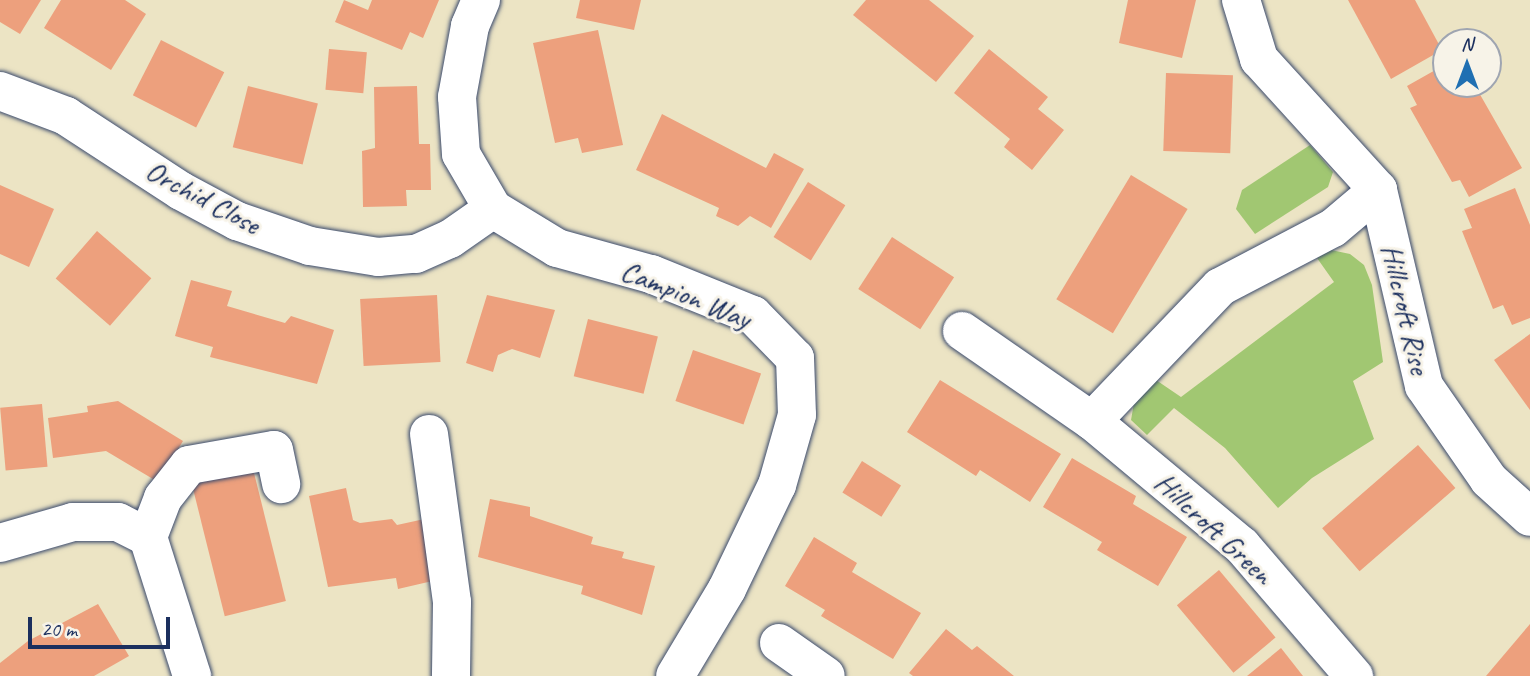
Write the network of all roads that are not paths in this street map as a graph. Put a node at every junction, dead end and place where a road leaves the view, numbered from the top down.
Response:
1 (481, 0) edge
2 (1241, 0) edge
3 (0, 91) edge
4 (1378, 190) junction
5 (493, 209) junction
6 (962, 331) dead end
7 (1092, 421) junction
8 (429, 434) dead end
9 (281, 484) dead end
10 (1530, 517) edge
11 (148, 537) junction
12 (0, 544) edge
13 (779, 643) dead end
14 (192, 676) edge
15 (451, 676) edge
16 (675, 676) edge
17 (826, 676) edge
18 (1354, 676) edge

1 - 5 street, Campion Way
2 - 4 street, Hillcroft Rise
3 - 5 street, Orchid Close
4 - 7 street, Hillcroft Rise
4 - 10 street, Hillcroft Rise
5 - 16 street, Campion Way
6 - 7 street, Hillcroft Green
7 - 18 street, Hillcroft Green
8 - 15 street
9 - 11 street
11 - 12 street
11 - 14 street
13 - 17 street

